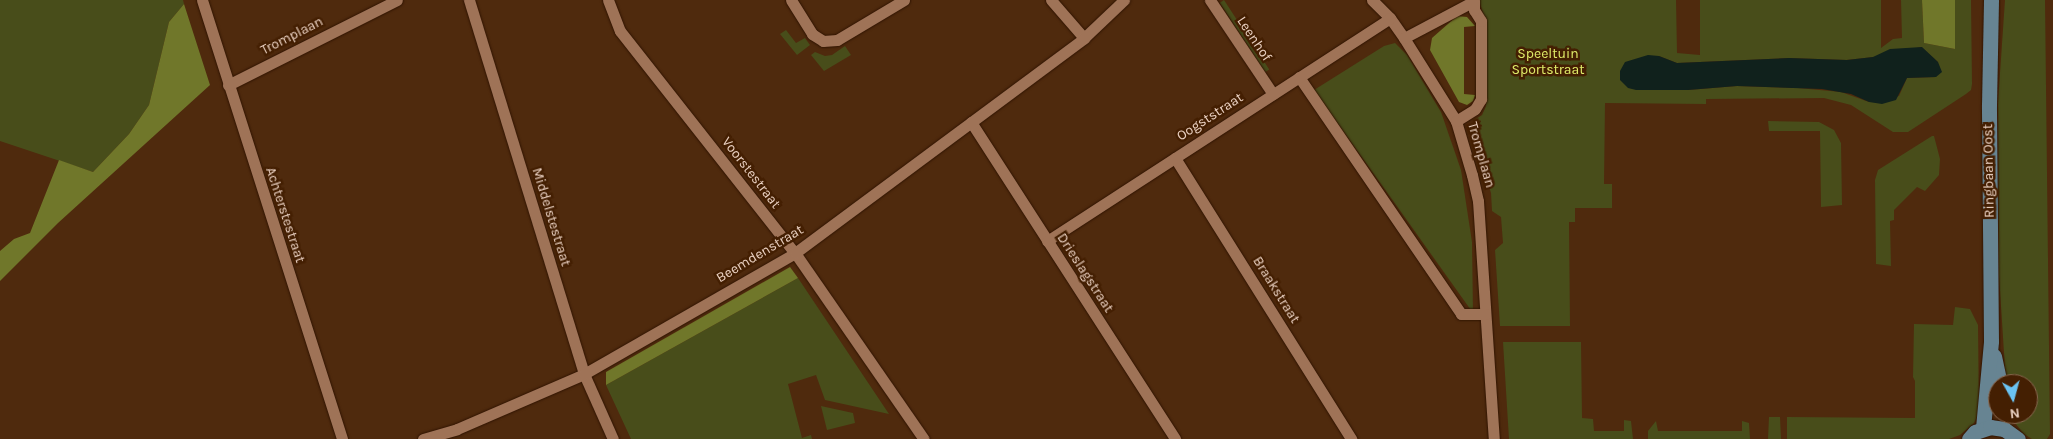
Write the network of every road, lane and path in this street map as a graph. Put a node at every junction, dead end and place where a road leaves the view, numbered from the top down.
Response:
1 (202, 0) edge
2 (397, 0) edge
3 (469, 0) edge
4 (608, 0) edge
5 (791, 0) edge
6 (904, 0) edge
7 (1051, 0) edge
8 (1124, 0) edge
9 (1210, 0) edge
10 (1372, 0) edge
11 (1474, 0) edge
12 (1991, 0) edge
13 (1390, 18) junction
14 (1084, 38) junction
15 (1404, 38) junction
16 (1300, 77) junction
17 (228, 85) junction
18 (1273, 94) junction
19 (1456, 121) junction
20 (971, 122) junction
21 (1175, 158) junction
22 (1047, 241) junction
23 (795, 253) junction
24 (1485, 314) junction
25 (1991, 341) junction
26 (584, 374) junction
27 (1998, 374) edge
28 (1995, 424) edge
29 (2006, 424) edge
30 (1984, 428) junction
31 (342, 439) edge
32 (423, 439) edge
33 (613, 439) edge
34 (924, 439) edge
35 (1175, 439) edge
36 (1351, 439) edge
37 (1494, 439) edge
38 (1969, 439) edge
39 (2018, 439) edge

1 - 17 street, Achterstestraat
2 - 17 street, Tromplaan
3 - 26 street, Middelstestraat
4 - 23 street, Voorstestraat
5 - 6 street
7 - 14 street
8 - 14 street, Beemdenstraat
9 - 18 street, Leenhof
10 - 13 street, Tromplaan
11 - 15 street
11 - 19 street
12 - 25 main road, Ringbaan Oost
13 - 15 street, Tromplaan
13 - 16 street, Oogststraat
14 - 20 street, Beemdenstraat
15 - 19 street, Tromplaan
16 - 18 street, Oogststraat
16 - 24 street
17 - 31 street, Achterstestraat
18 - 21 street, Oogststraat
19 - 24 street, Tromplaan
20 - 22 street, Drieslagstraat
20 - 23 street, Beemdenstraat
21 - 22 street, Oogststraat
21 - 36 street, Braakstraat
22 - 35 street, Drieslagstraat
23 - 26 street, Beemdenstraat
23 - 34 street, Voorstestraat
24 - 37 street, Tromplaan
25 - 27 main road, Ringbaan Oost
25 - 30 main road, Ringbaan Oost
26 - 32 street, Beemdenstraat
26 - 33 street, Middelstestraat
28 - 30 main road
29 - 39 main road
30 - 38 main road

